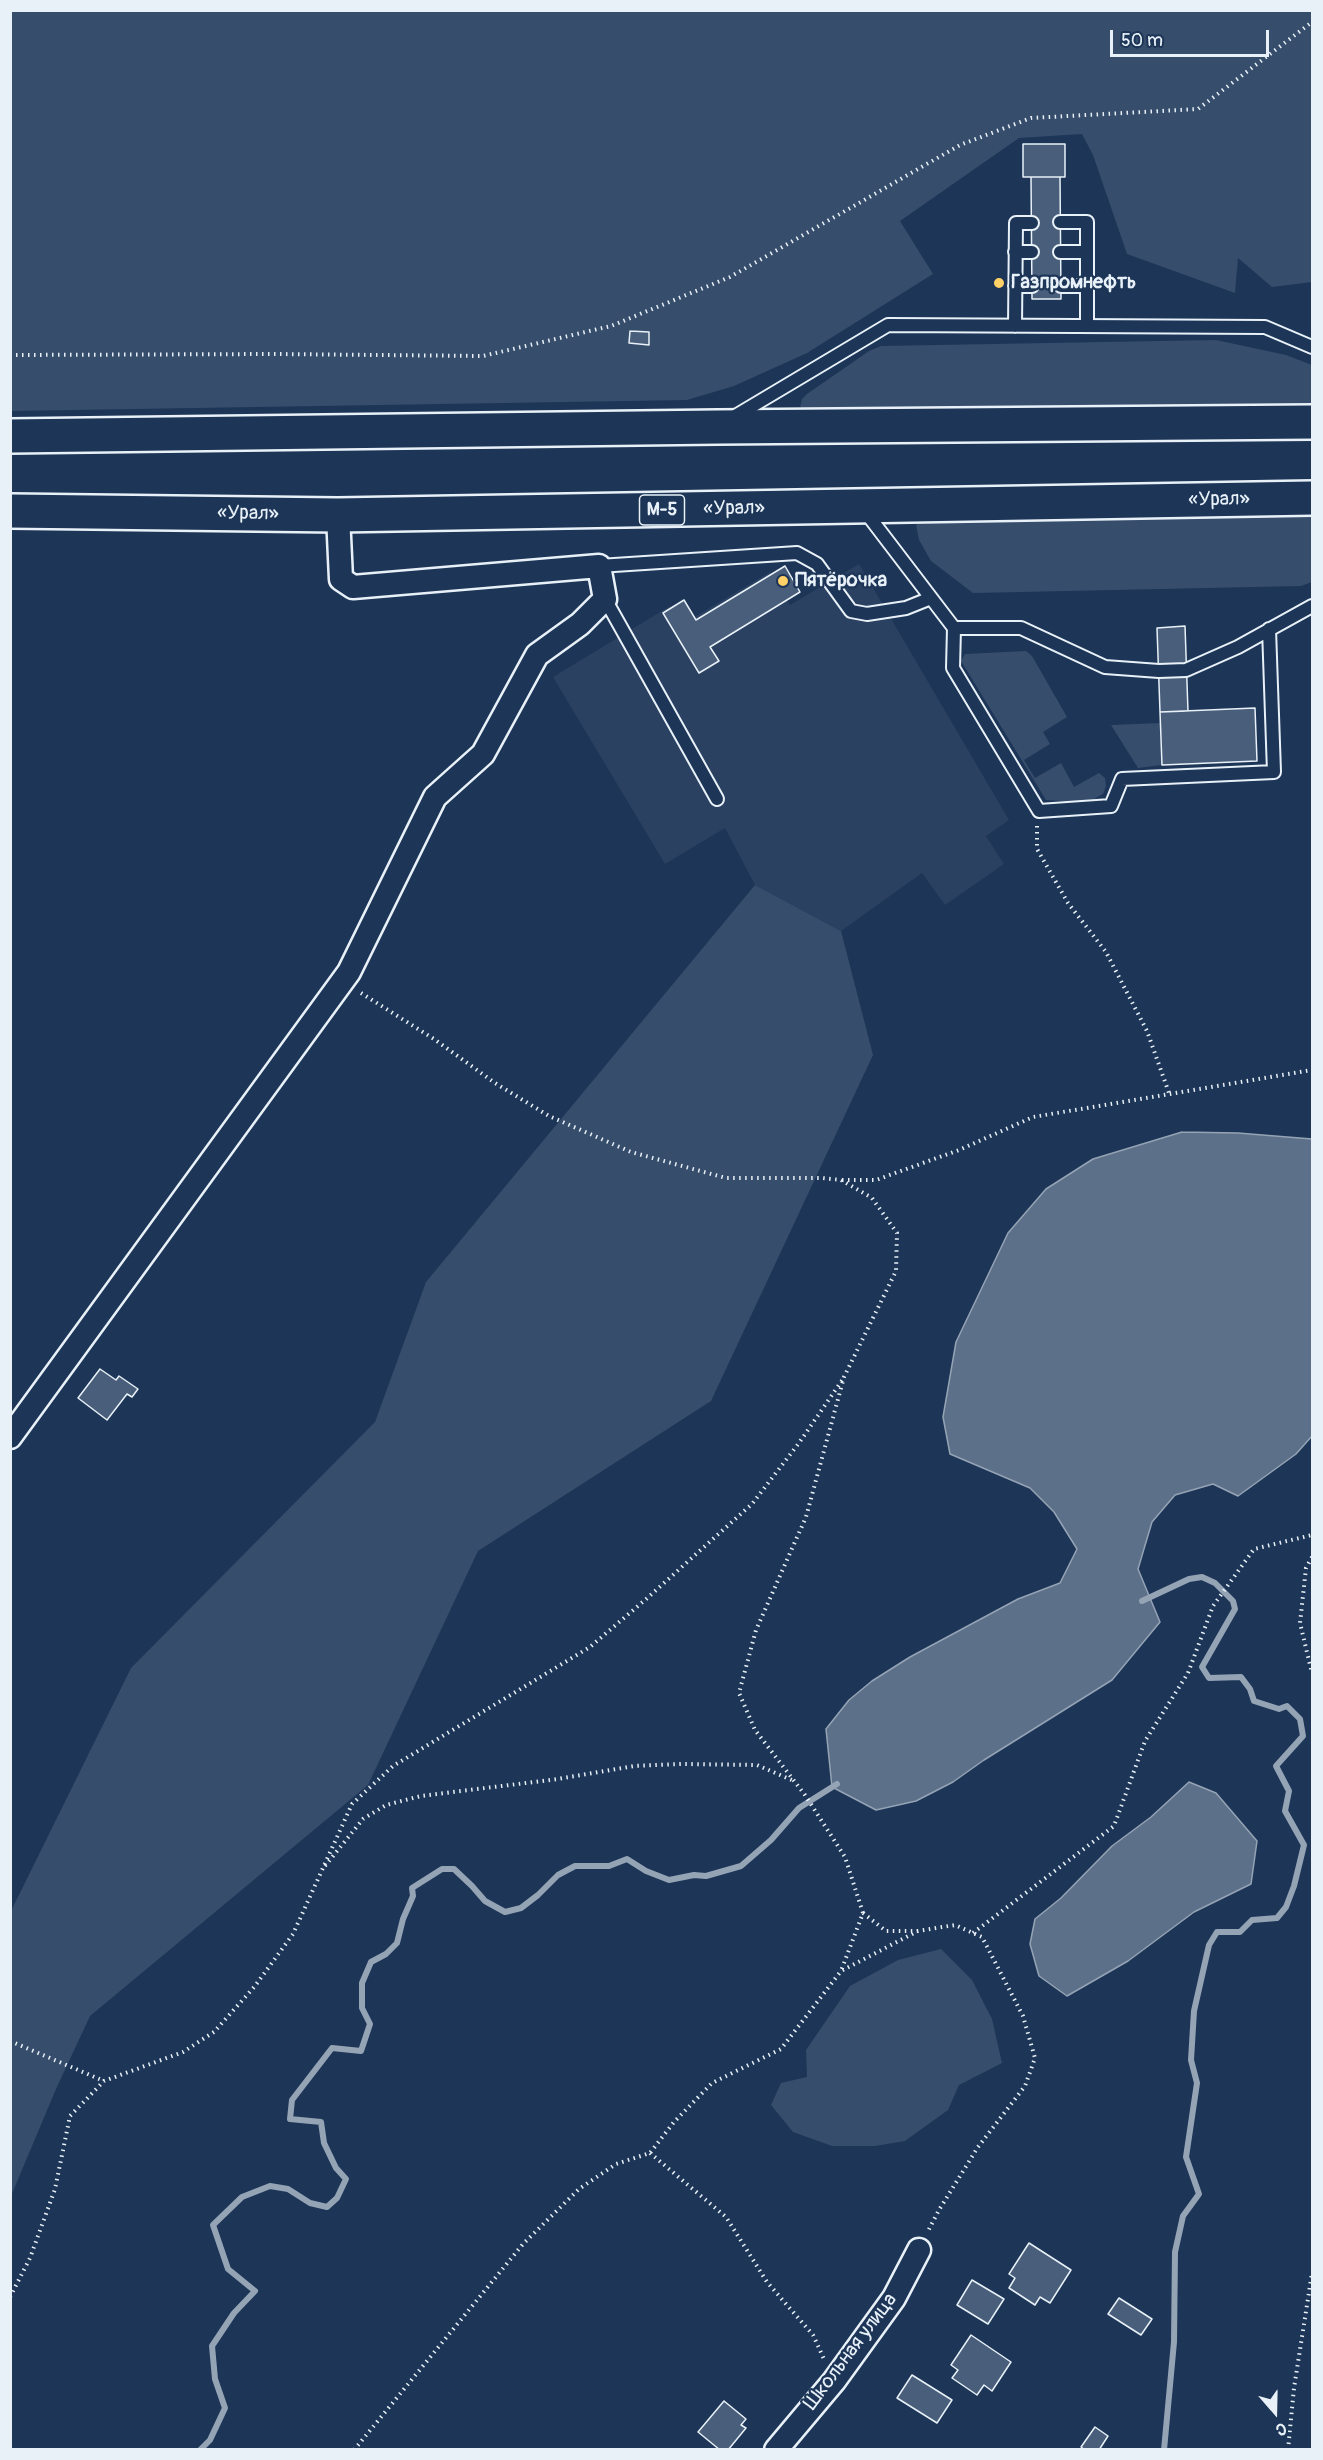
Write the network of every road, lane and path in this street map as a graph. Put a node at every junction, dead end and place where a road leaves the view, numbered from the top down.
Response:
1 (1312, 22) edge
2 (1060, 222) dead end
3 (1032, 223) dead end
4 (1015, 252) junction
5 (1032, 252) dead end
6 (1060, 252) dead end
7 (1086, 252) junction
8 (1015, 286) junction
9 (1032, 286) dead end
10 (1060, 286) dead end
11 (1087, 286) junction
12 (1015, 326) junction
13 (1087, 326) junction
14 (1312, 347) edge
15 (10, 356) edge
16 (1312, 422) edge
17 (718, 427) junction
18 (10, 436) edge
19 (1312, 498) edge
20 (861, 507) junction
21 (10, 511) edge
22 (338, 515) junction
23 (599, 566) junction
24 (931, 598) junction
25 (605, 599) junction
26 (1312, 606) edge
27 (954, 628) junction
28 (1269, 629) junction
29 (717, 799) dead end
30 (1036, 806) junction
31 (342, 981) junction
32 (1312, 1070) edge
33 (1169, 1093) junction
34 (841, 1180) junction
35 (844, 1377) junction
36 (10, 1437) edge
37 (1312, 1535) edge
38 (1312, 1557) edge
39 (1312, 1673) edge
40 (795, 1782) junction
41 (320, 1871) junction
42 (862, 1914) junction
43 (918, 1930) junction
44 (973, 1933) junction
45 (842, 1971) junction
46 (10, 2041) edge
47 (104, 2081) junction
48 (650, 2153) junction
49 (919, 2250) joint
50 (1312, 2273) edge
51 (10, 2297) edge
52 (834, 2381) junction
53 (354, 2450) edge
54 (776, 2450) edge
55 (1287, 2450) edge

1 - 15 path
2 - 7 lane
3 - 4 lane
4 - 5 lane
4 - 8 lane
6 - 7 lane
7 - 11 lane
8 - 9 lane
8 - 12 lane
10 - 11 lane
11 - 13 lane
12 - 13 lane
12 - 17 lane
13 - 14 lane
16 - 17 highway
17 - 18 highway
19 - 20 highway, «Урал» / М-5
20 - 22 highway, «Урал» / М-5
20 - 24 lane
21 - 22 highway, «Урал» / М-5
22 - 23 street
23 - 24 lane
23 - 25 street
24 - 27 lane
25 - 29 lane
25 - 31 street
26 - 28 lane
27 - 28 lane
27 - 30 lane
28 - 30 lane
30 - 33 path
31 - 34 path
31 - 36 street
32 - 33 path
33 - 34 path
34 - 35 path
35 - 40 path
35 - 41 path
37 - 44 path
38 - 39 path
40 - 41 path
40 - 42 path
41 - 47 path
42 - 43 path
42 - 45 path
43 - 44 path
43 - 45 path
44 - 49 path
45 - 48 path
46 - 47 path
47 - 51 path
48 - 52 path
48 - 53 path
49 - 52 street, Школьная улица
50 - 55 path
52 - 54 street, Школьная улица

